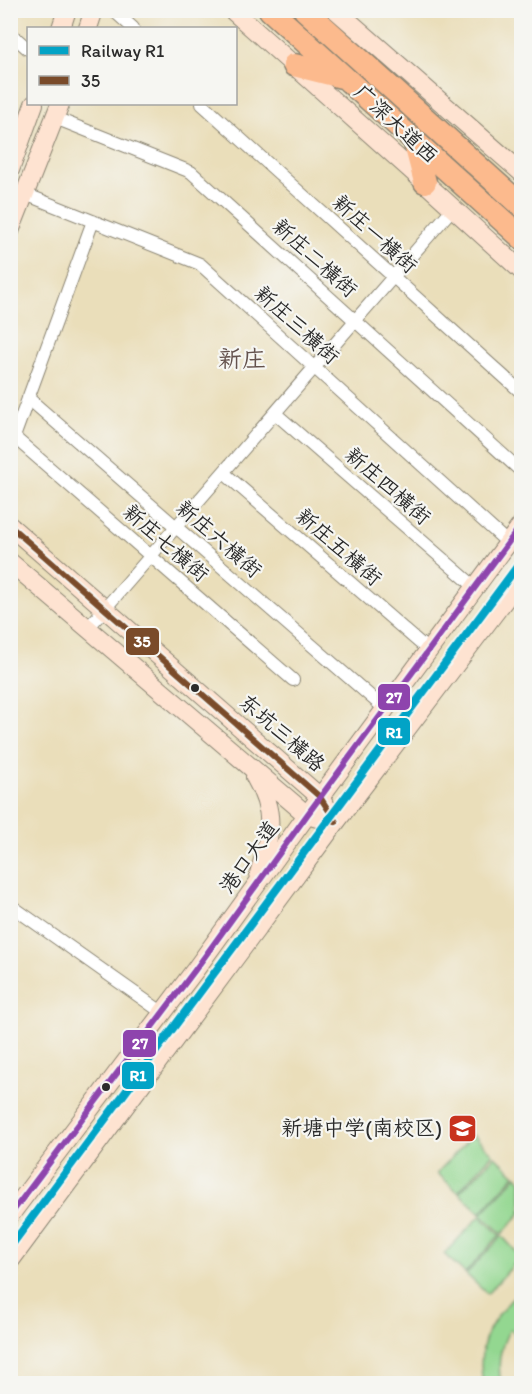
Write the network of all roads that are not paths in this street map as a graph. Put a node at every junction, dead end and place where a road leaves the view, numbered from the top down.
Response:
1 (67, 10) edge
2 (94, 10) edge
3 (113, 10) edge
4 (232, 10) edge
5 (270, 10) edge
6 (305, 10) edge
7 (336, 10) edge
8 (61, 27) edge
9 (88, 27) edge
10 (132, 27) edge
11 (10, 33) edge
12 (27, 48) edge
13 (294, 65) junction
14 (346, 78) junction
15 (34, 105) edge
16 (203, 105) edge
17 (58, 111) edge
18 (414, 140) junction
19 (10, 170) edge
20 (522, 173) edge
21 (425, 182) junction
22 (25, 194) junction
23 (522, 206) edge
24 (453, 208) junction
25 (93, 221) junction
26 (10, 231) edge
27 (522, 238) edge
28 (522, 271) edge
29 (394, 277) junction
30 (356, 321) junction
31 (315, 368) junction
32 (522, 393) edge
33 (28, 398) junction
34 (276, 414) junction
35 (522, 472) edge
36 (224, 473) junction
37 (522, 524) edge
38 (10, 526) edge
39 (176, 527) junction
40 (508, 543) junction
41 (151, 556) junction
42 (10, 562) edge
43 (522, 577) edge
44 (475, 587) junction
45 (105, 609) junction
46 (88, 628) junction
47 (428, 650) junction
48 (293, 680) dead end
49 (385, 709) junction
50 (248, 765) junction
51 (320, 796) junction
52 (307, 815) junction
53 (336, 822) junction
54 (256, 886) junction
55 (10, 904) edge
56 (163, 1013) junction
57 (10, 1215) edge
58 (10, 1261) edge

1 - 8 street
2 - 9 street
3 - 10 street
4 - 13 street
5 - 14 highway, 广深大道西
6 - 23 highway, 广深大道西
7 - 20 street
11 - 12 street
13 - 14 highway
13 - 21 street
14 - 18 highway, 广深大道西
15 - 19 street
16 - 29 street, 新庄一横街
17 - 22 street
17 - 30 street, 新庄二横街
18 - 21 highway
18 - 27 highway, 广深大道西
21 - 24 street
22 - 25 street, 新庄三横街
22 - 26 street
24 - 28 street
24 - 29 street
25 - 31 street, 新庄三横街
25 - 33 street
29 - 30 street
29 - 32 street, 新庄一横街
30 - 31 street
30 - 35 street, 新庄二横街
31 - 34 street
31 - 40 street, 新庄三横街
33 - 39 street, 新庄六横街
33 - 41 street, 新庄七横街
34 - 36 street
34 - 44 street, 新庄四横街
36 - 39 street
36 - 47 street, 新庄五横街
37 - 40 street, 港口大道
38 - 45 street, 东坑三横路
39 - 41 street
39 - 49 street, 新庄六横街
40 - 44 street, 港口大道
41 - 45 street
41 - 48 street, 新庄七横街
42 - 46 street
43 - 53 street
44 - 47 street, 港口大道
45 - 46 street
45 - 51 street, 东坑三横路
46 - 50 street
47 - 49 street, 港口大道
49 - 51 street, 港口大道
50 - 52 street
50 - 54 street
51 - 52 street, 港口大道
51 - 53 street, 东坑三横路
52 - 53 street
52 - 54 street, 港口大道
53 - 58 street
54 - 56 street, 港口大道
55 - 56 street
56 - 57 street, 港口大道

